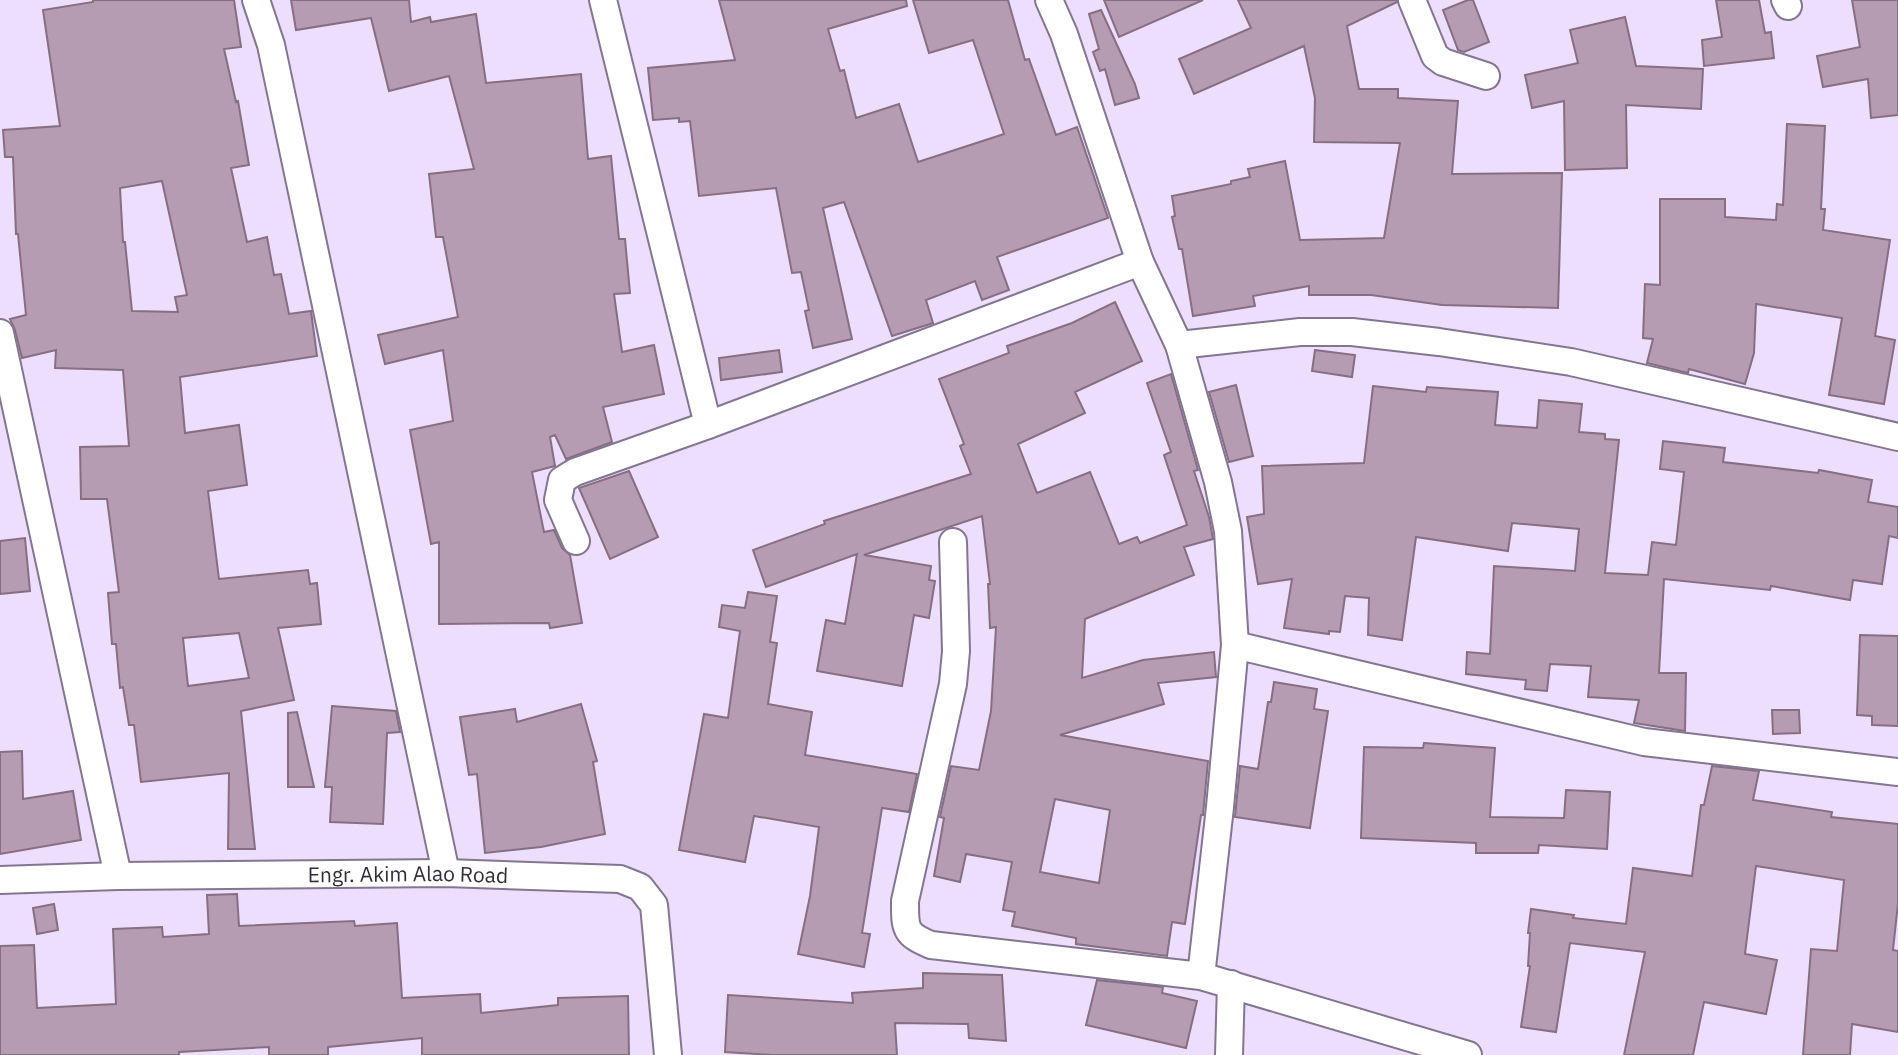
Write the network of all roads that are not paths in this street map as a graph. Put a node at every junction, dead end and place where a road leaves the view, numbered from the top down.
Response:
1 (256, 0) edge
2 (603, 0) edge
3 (1049, 0) edge
4 (1412, 0) edge
5 (1486, 76) dead end
6 (1140, 262) junction
7 (0, 333) edge
8 (1180, 345) junction
9 (708, 425) junction
10 (1898, 437) edge
11 (576, 541) dead end
12 (953, 542) dead end
13 (1235, 645) junction
14 (1898, 772) edge
15 (446, 873) junction
16 (118, 876) junction
17 (0, 880) edge
18 (1201, 976) junction
19 (1231, 984) junction
20 (668, 1055) edge
21 (1229, 1055) edge
22 (1468, 1055) edge

1 - 15 street
2 - 9 street
3 - 6 street
4 - 5 street
6 - 8 street
6 - 9 street
7 - 16 street
8 - 10 street
8 - 13 street
9 - 11 street
12 - 18 street
13 - 14 street
13 - 18 street
15 - 16 street, Engr. Akim Alao Road
15 - 20 street, Engr. Akim Alao Road
16 - 17 street, Engr. Akim Alao Road
18 - 19 street
19 - 21 street
19 - 22 street

